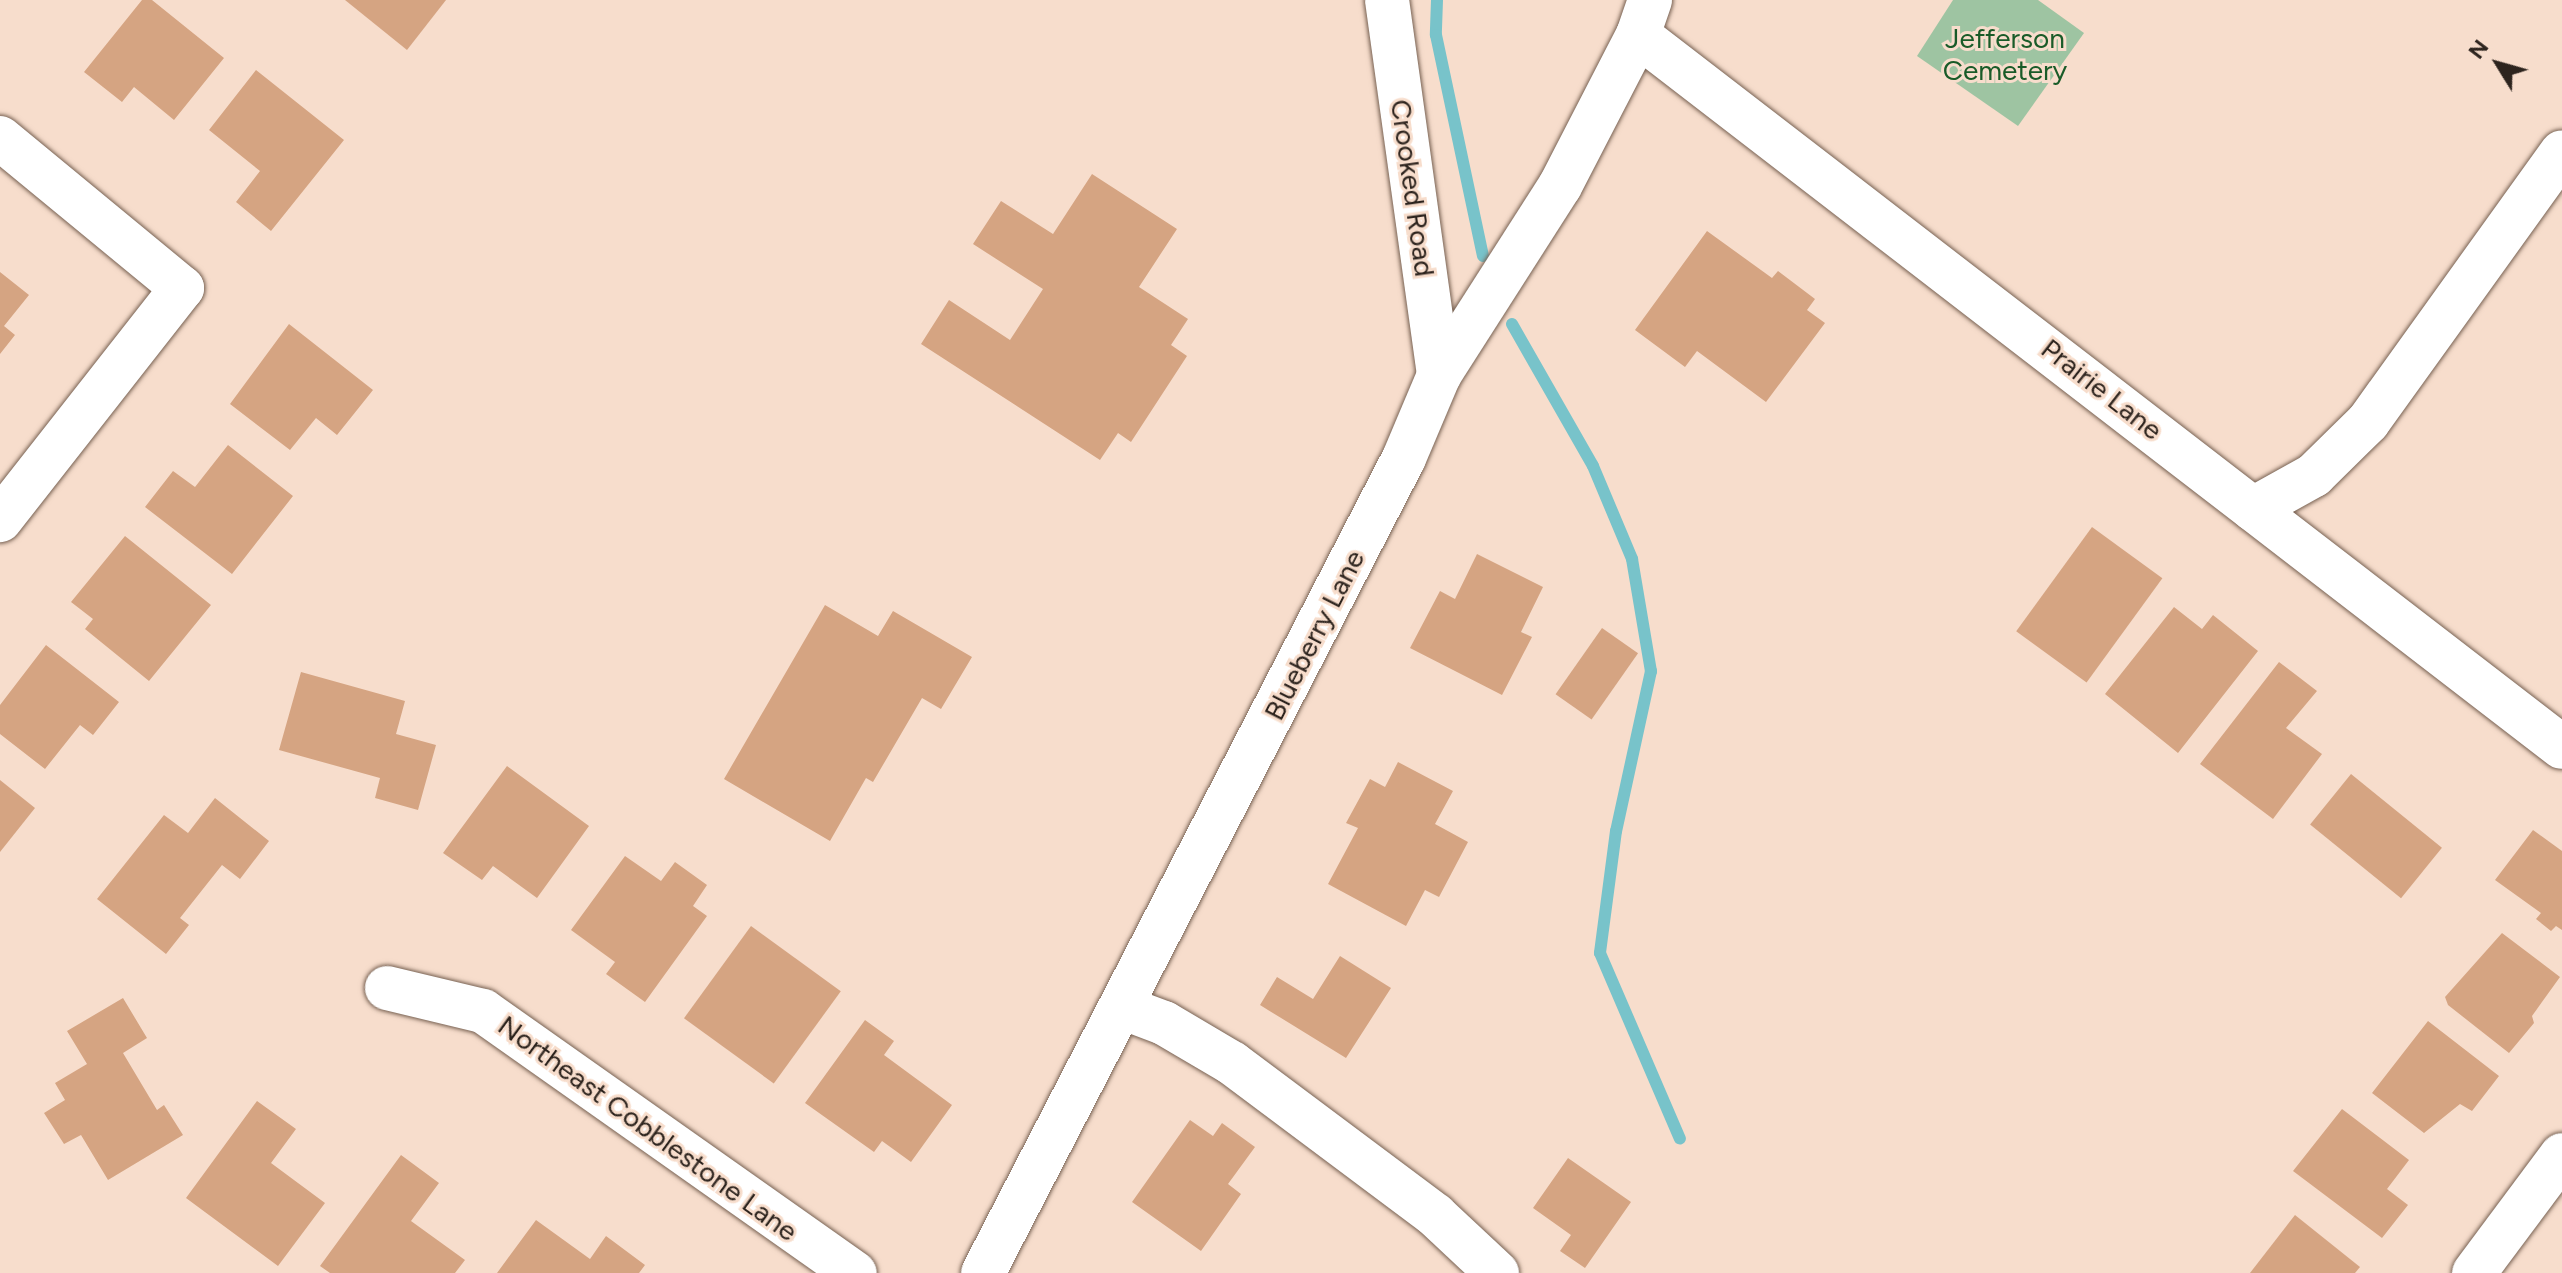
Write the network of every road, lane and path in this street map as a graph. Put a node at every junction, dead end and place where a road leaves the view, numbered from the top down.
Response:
1 (1387, 0) edge
2 (1644, 17) edge
3 (0, 138) edge
4 (2562, 152) edge
5 (1439, 375) junction
6 (2253, 509) junction
7 (0, 520) edge
8 (2562, 747) edge
9 (387, 988) dead end
10 (1124, 1008) junction
11 (2562, 1155) edge
12 (855, 1273) edge
13 (983, 1273) edge
14 (1497, 1273) edge
15 (2474, 1273) edge

1 - 5 street, Crooked Road
2 - 5 street, Blueberry Lane
2 - 6 street, Prairie Lane
3 - 7 street
4 - 6 street
5 - 10 street, Blueberry Lane
6 - 8 street, Prairie Lane
9 - 12 street, Northeast Cobblestone Lane
10 - 13 street, Blueberry Lane
10 - 14 street
11 - 15 street

